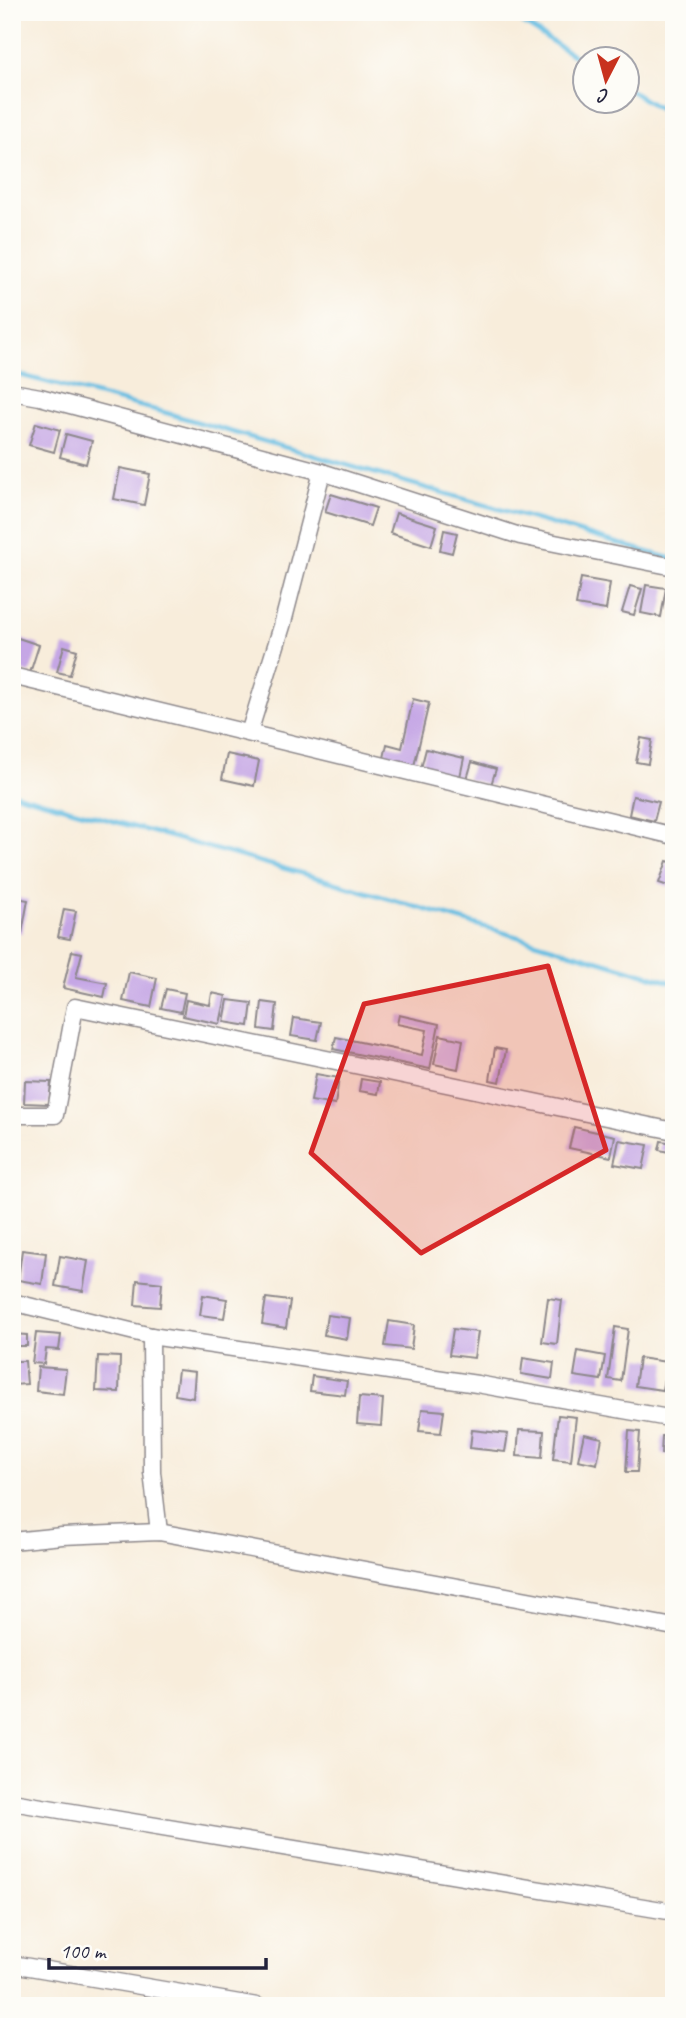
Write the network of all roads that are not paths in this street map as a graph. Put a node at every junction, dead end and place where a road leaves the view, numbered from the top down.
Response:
1 (12, 392) edge
2 (322, 472) junction
3 (674, 567) edge
4 (12, 676) edge
5 (248, 733) junction
6 (674, 836) edge
7 (12, 1115) edge
8 (674, 1131) edge
9 (12, 1302) edge
10 (151, 1336) junction
11 (674, 1419) edge
12 (159, 1532) junction
13 (12, 1541) edge
14 (674, 1627) edge
15 (12, 1802) edge
16 (674, 1912) edge
17 (12, 1964) edge
18 (257, 2006) edge

1 - 2 street
2 - 3 street
2 - 5 street
4 - 5 street
5 - 6 street
7 - 8 street
9 - 10 street
10 - 11 street
10 - 12 street
12 - 13 street
12 - 14 street
15 - 16 street
17 - 18 street

